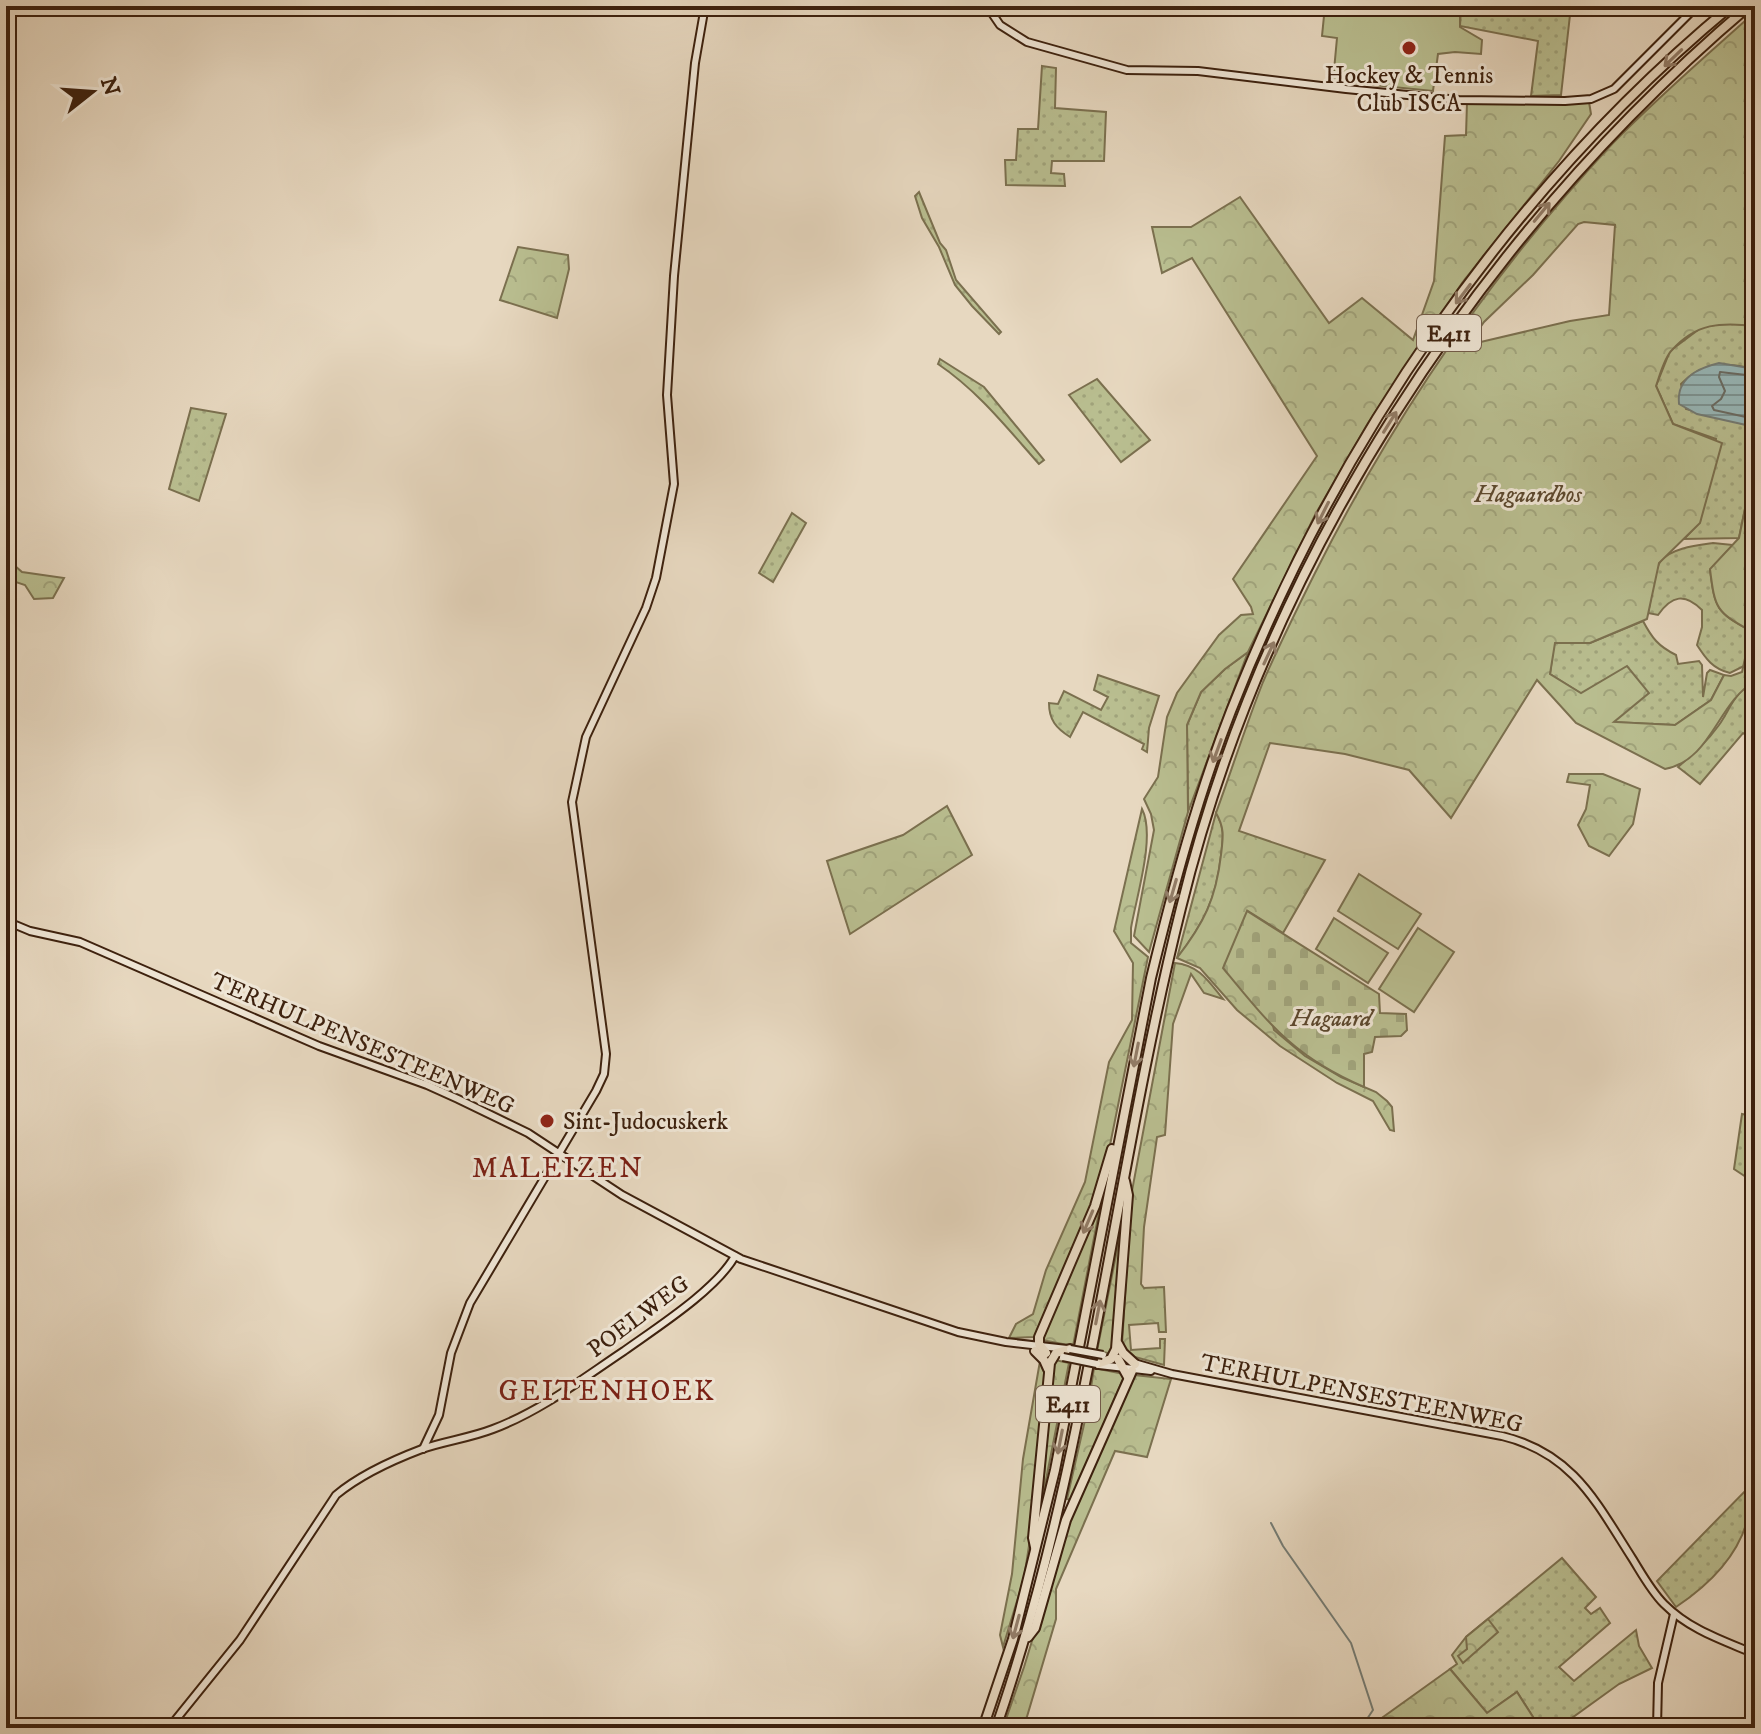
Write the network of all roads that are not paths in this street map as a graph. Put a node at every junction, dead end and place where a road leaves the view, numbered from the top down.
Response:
1 (705, 6) edge
2 (987, 6) edge
3 (1697, 6) edge
4 (1731, 6) edge
5 (1749, 6) edge
6 (6, 921) edge
7 (1120, 1134) junction
8 (558, 1153) junction
9 (1124, 1179) junction
10 (735, 1256) junction
11 (1117, 1340) junction
12 (1035, 1344) junction
13 (1070, 1349) joint
14 (1054, 1353) junction
15 (1112, 1360) junction
16 (1097, 1364) joint
17 (1130, 1370) junction
18 (1050, 1374) junction
19 (423, 1449) junction
20 (1036, 1552) junction
21 (1049, 1553) junction
22 (1051, 1572) junction
23 (1674, 1613) junction
24 (1684, 1622) junction
25 (1025, 1640) junction
26 (1669, 1643) junction
27 (1755, 1654) edge
28 (169, 1728) edge
29 (983, 1728) edge
30 (996, 1728) edge
31 (1657, 1728) edge

1 - 8 street
2 - 3 street
4 -> 7 highway, E411
9 -> 5 highway, E411
6 - 8 street, TERHULPENSESTEENWEG
7 -> 12 highway
7 -> 20 highway, E411
8 - 10 street, TERHULPENSESTEENWEG
8 - 19 street
9 - 11 highway
21 -> 9 highway, E411
10 - 12 street, TERHULPENSESTEENWEG
10 - 19 street, POELWEG
11 - 15 highway
11 - 17 highway
12 - 14 highway
12 - 18 highway
13 - 14 highway, bridge
13 - 15 street, bridge
14 - 16 street, bridge
14 - 18 highway
15 - 16 highway
15 - 17 highway
17 - 22 highway
17 - 23 street, TERHULPENSESTEENWEG
18 - 20 highway
19 - 28 street, POELWEG
20 -> 29 highway, E411
21 - 22 highway
21 - 25 highway, E411
22 - 25 highway
23 - 24 street, TERHULPENSESTEENWEG
23 - 26 street
24 - 26 street
24 - 27 street, TERHULPENSESTEENWEG
25 - 30 highway, E411
26 - 31 street

